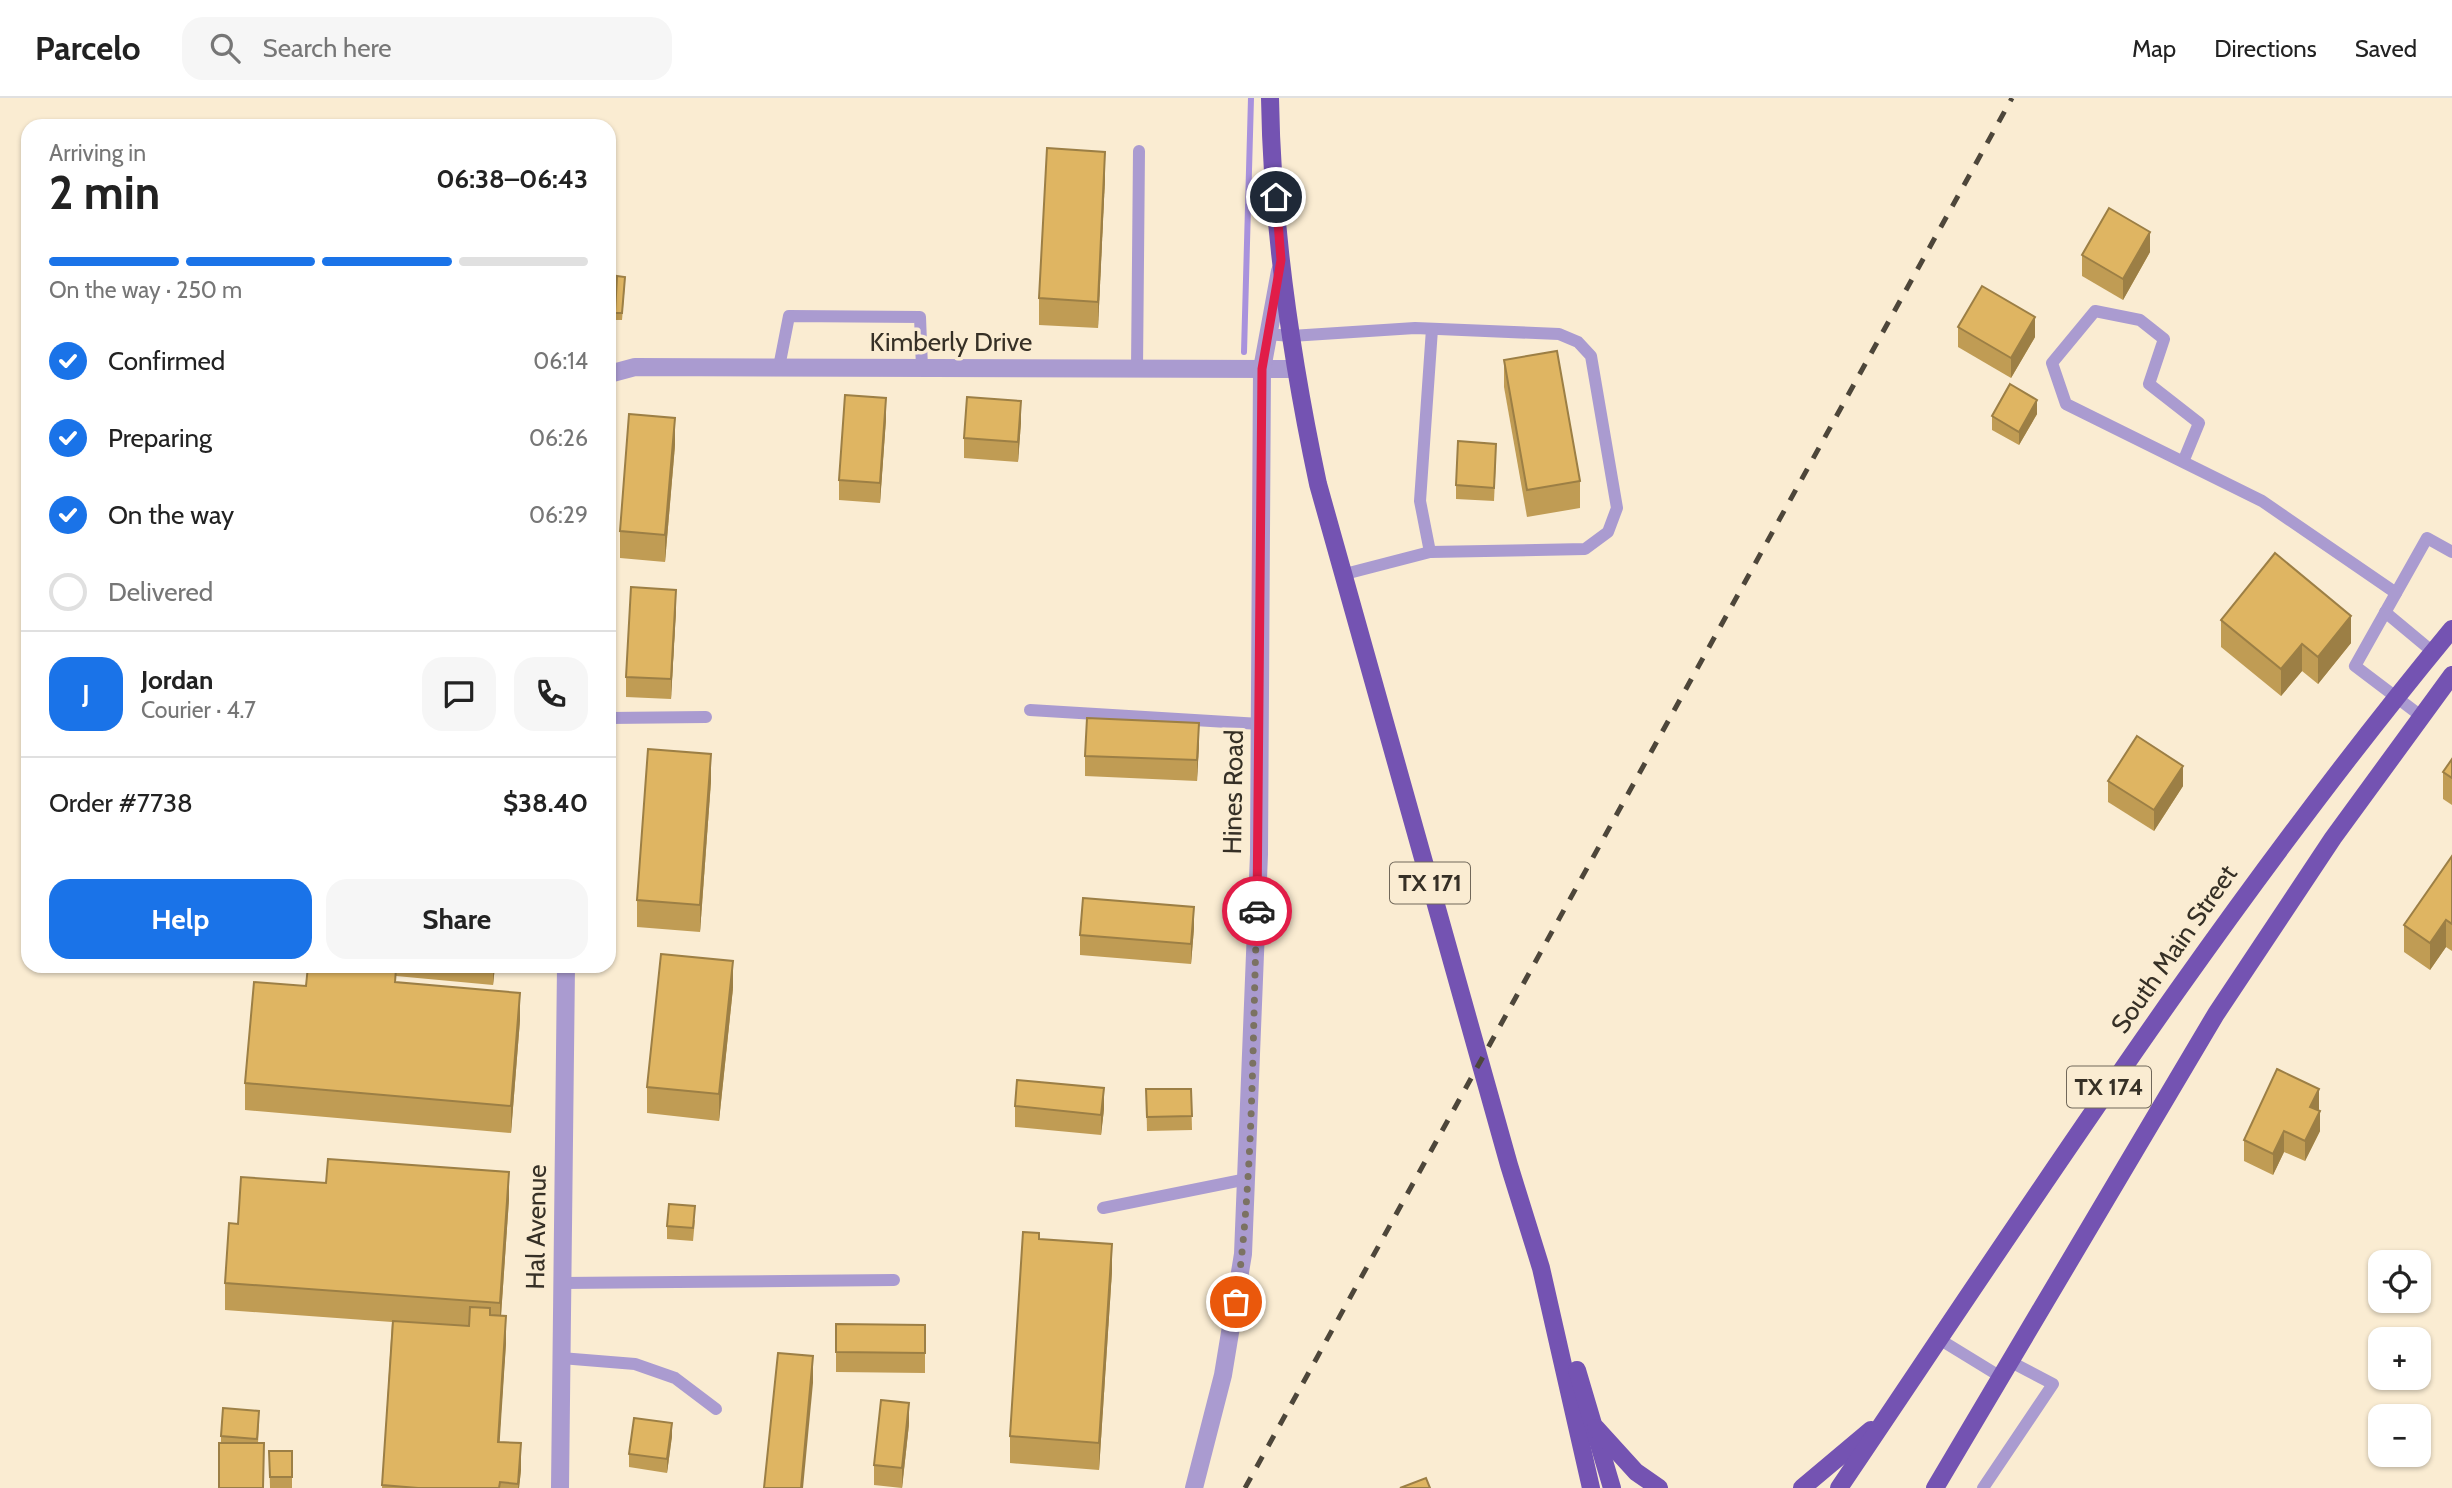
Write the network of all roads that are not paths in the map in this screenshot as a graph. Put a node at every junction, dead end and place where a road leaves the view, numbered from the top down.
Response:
1 (1270, 98) edge
2 (1139, 151) dead end
3 (1281, 260) junction
4 (1432, 329) junction
5 (1268, 334) junction
6 (1291, 336) junction
7 (779, 367) junction
8 (922, 368) junction
9 (1137, 369) junction
10 (1262, 369) junction
11 (1293, 369) junction
12 (616, 372) edge
13 (2183, 462) junction
14 (1430, 552) junction
15 (2452, 552) edge
16 (1345, 574) junction
17 (2396, 593) junction
18 (2385, 612) junction
19 (2452, 629) edge
20 (2434, 652) junction
21 (2452, 675) edge
22 (2396, 697) junction
23 (1030, 710) dead end
24 (2421, 716) junction
25 (706, 717) dead end
26 (616, 718) edge
27 (1260, 724) junction
28 (566, 973) edge
29 (1247, 1179) junction
30 (1103, 1208) dead end
31 (1541, 1268) junction
32 (894, 1280) dead end
33 (562, 1283) junction
34 (1939, 1339) junction
35 (561, 1357) junction
36 (2006, 1370) junction
37 (716, 1409) dead end
38 (1889, 1414) junction
39 (1591, 1422) junction
40 (560, 1488) edge
41 (1194, 1488) edge
42 (1591, 1488) edge
43 (1612, 1488) edge
44 (1659, 1488) edge
45 (1802, 1488) edge
46 (1839, 1488) edge
47 (1935, 1488) edge
48 (1983, 1488) edge

1 - 3 main road, TX 171
2 - 9 lane
3 - 5 street, Hines Road
3 - 6 main road, TX 171
4 - 6 lane
4 - 14 lane
4 - 14 lane
5 - 6 lane
5 - 10 street, Hines Road
6 - 11 main road, TX 171
7 - 8 street, Kimberly Drive
7 - 8 lane
7 - 12 street, Kimberly Drive
8 - 9 street, Kimberly Drive
9 - 10 street, Kimberly Drive
10 - 11 street, Kimberly Drive
10 - 27 street, Hines Road
11 - 16 main road, TX 171
13 - 13 lane
13 - 17 lane
14 - 16 lane
15 - 17 lane
16 - 31 main road, TX 171
17 - 18 lane
18 - 20 lane
18 - 22 lane
19 - 20 main road, South Main Street / TX 174
20 - 22 main road, South Main Street / TX 174
21 - 24 main road, TX 174
22 - 24 lane
22 - 34 main road, South Main Street / TX 174
23 - 27 lane
24 - 36 main road, TX 174
25 - 26 lane
27 - 29 street, Hines Road
28 - 33 street, Hal Avenue
29 - 30 lane
29 - 41 street, Hines Road
31 - 39 main road, TX 171
31 - 42 main road, TX 171
32 - 33 lane
33 - 35 street, Hal Avenue
34 - 36 lane
34 - 38 main road, South Main Street / TX 174
35 - 37 lane
35 - 40 street, Hal Avenue
36 - 47 main road, TX 174
36 - 48 lane
38 - 45 main road
38 - 46 main road, South Main Street / TX 174
39 - 43 main road, TX 171
39 - 44 main road

